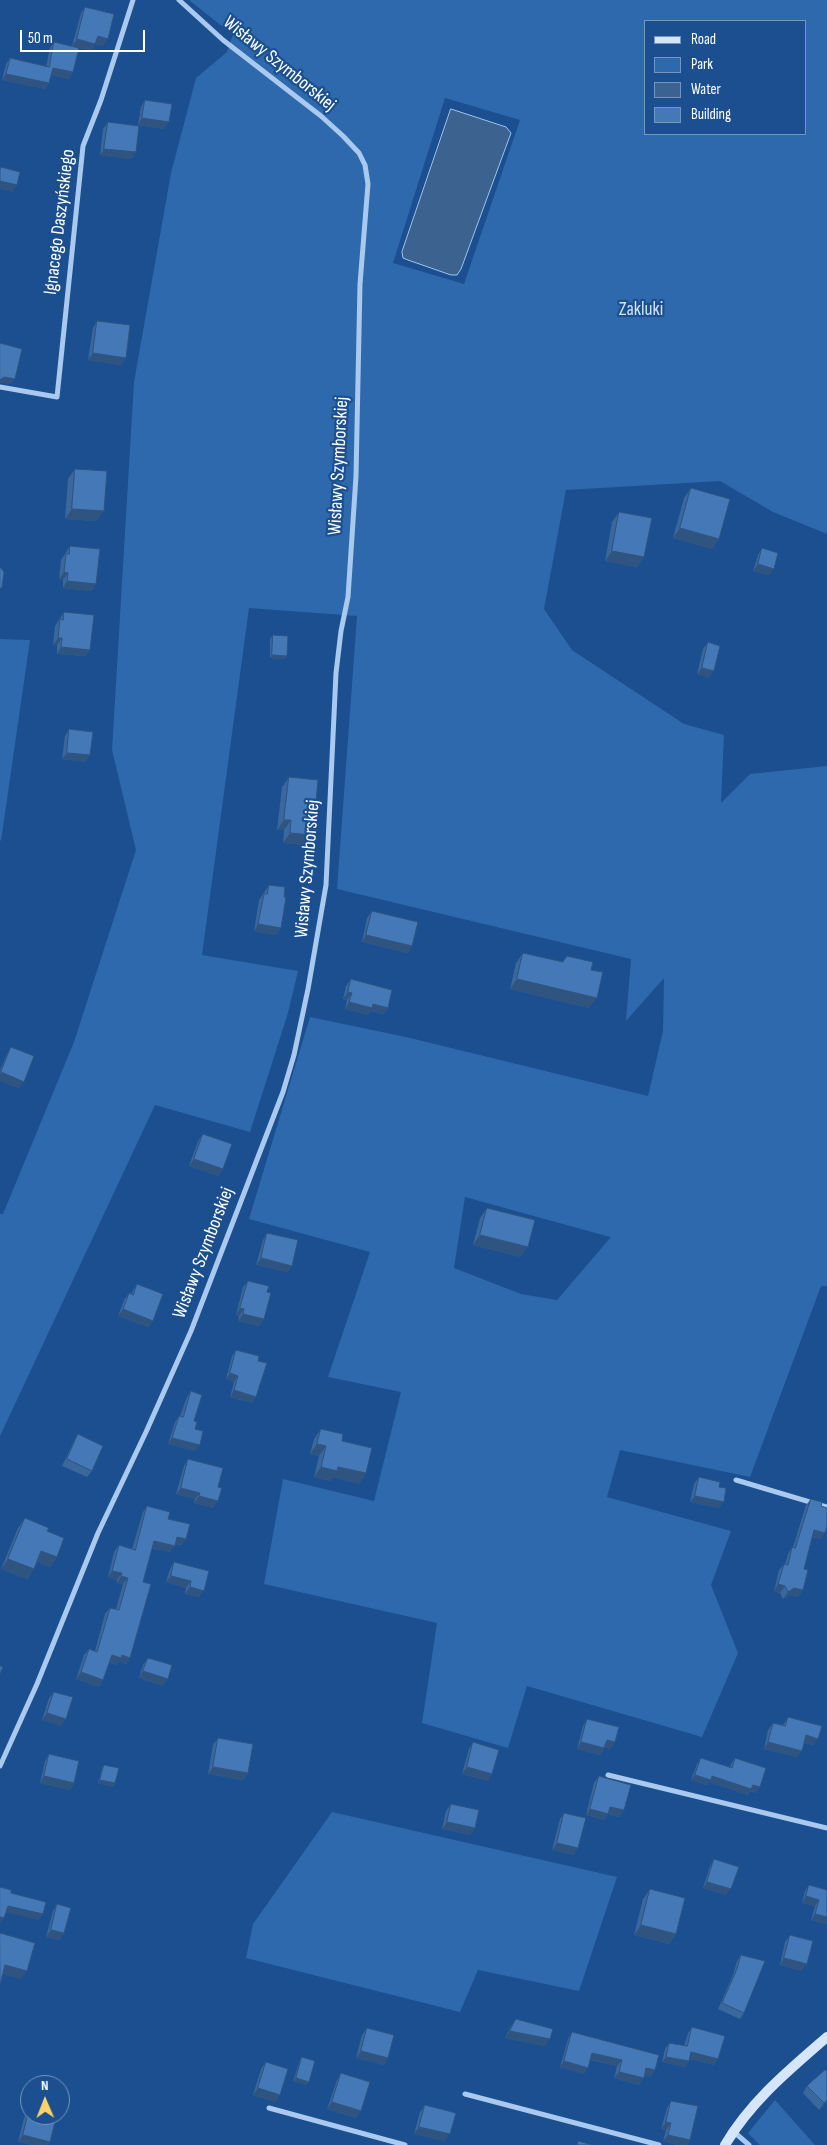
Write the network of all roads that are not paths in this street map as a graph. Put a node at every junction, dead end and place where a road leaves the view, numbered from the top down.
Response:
1 (133, 0) edge
2 (178, 0) edge
3 (0, 387) edge
4 (736, 1480) dead end
5 (827, 1507) edge
6 (0, 1766) edge
7 (608, 1775) dead end
8 (827, 1828) edge
9 (827, 2037) edge
10 (465, 2094) dead end
11 (268, 2108) dead end
12 (734, 2131) junction
13 (405, 2145) edge
14 (659, 2145) edge
15 (725, 2145) edge
16 (749, 2145) edge

1 - 3 street, Ignacego Daszyńskiego
2 - 6 street, Wisławy Szymborskiej
4 - 5 street
7 - 8 street
9 - 12 street
10 - 14 street
11 - 13 street
12 - 15 street
12 - 16 street

